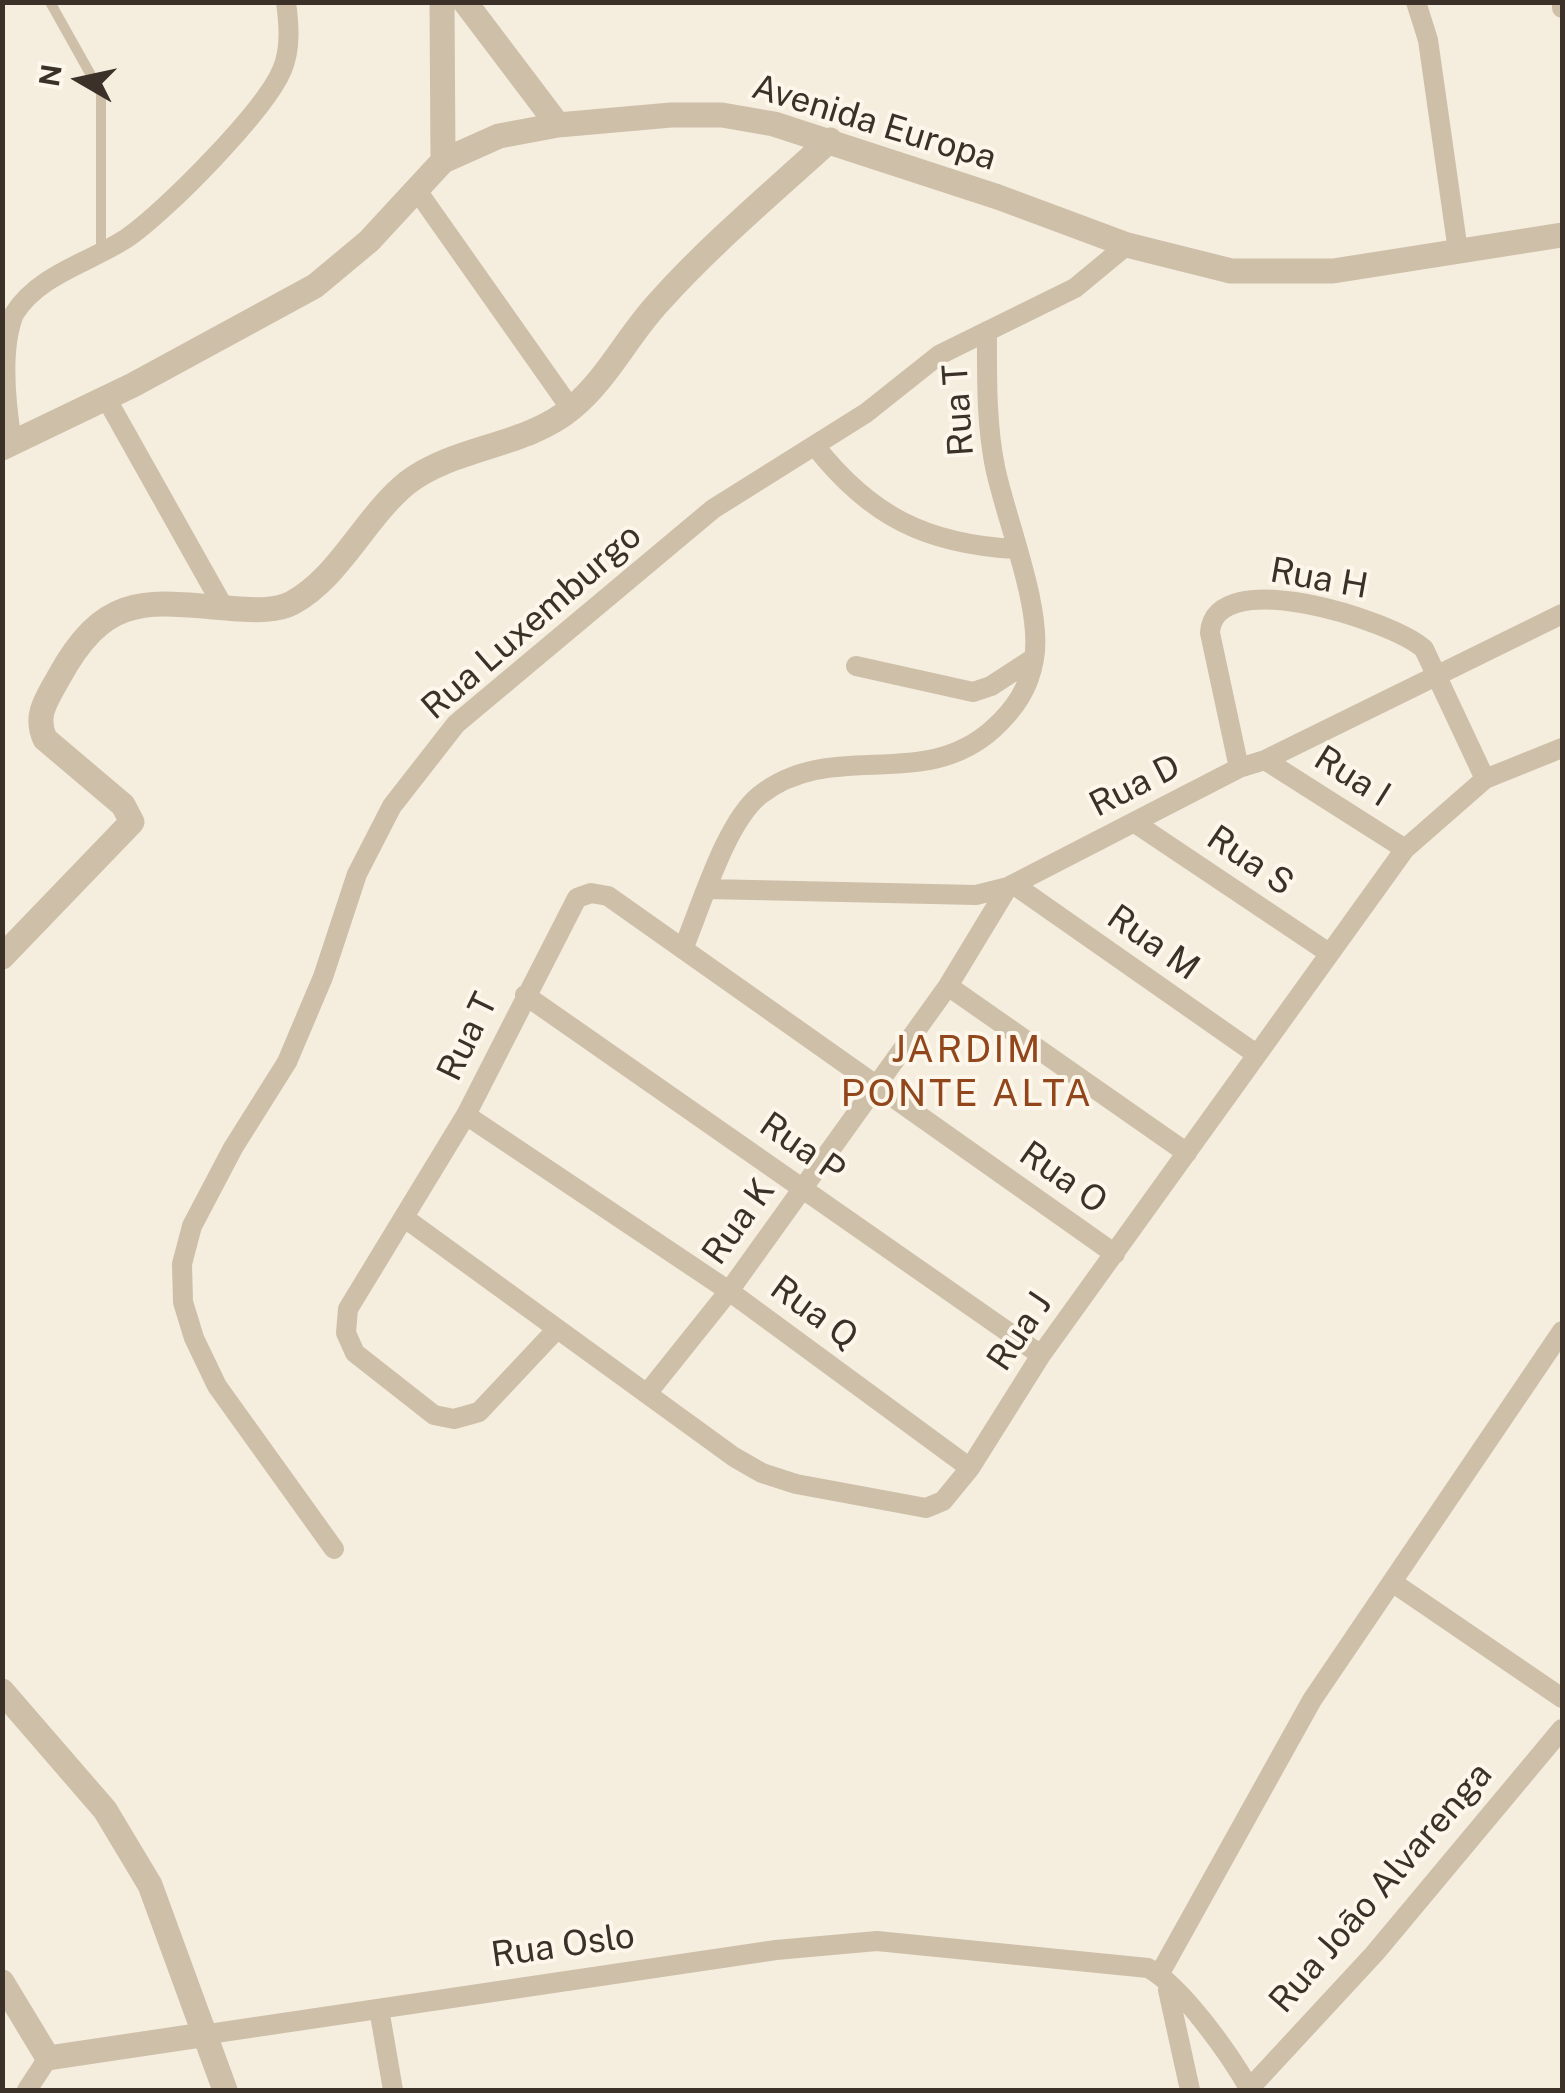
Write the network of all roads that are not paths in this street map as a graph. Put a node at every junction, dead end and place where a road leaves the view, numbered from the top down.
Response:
1 (50, 2) edge
2 (286, 2) edge
3 (442, 2) edge
4 (465, 2) edge
5 (1416, 2) edge
6 (482, 24) junction
7 (445, 40) junction
8 (558, 125) junction
9 (830, 140) junction
10 (443, 161) junction
11 (418, 192) junction
12 (1562, 235) edge
13 (1127, 245) junction
14 (1458, 251) junction
15 (101, 254) junction
16 (987, 331) junction
17 (106, 398) junction
18 (571, 409) junction
19 (7, 445) edge
20 (816, 446) junction
21 (1014, 549) junction
22 (224, 608) junction
23 (1562, 614) edge
24 (1034, 658) junction
25 (856, 666) dead end
26 (1434, 674) junction
27 (1562, 748) edge
28 (1265, 760) junction
29 (1239, 768) junction
30 (1485, 780) junction
31 (1135, 823) junction
32 (1404, 849) junction
33 (1010, 885) junction
34 (708, 889) junction
35 (683, 949) junction
36 (1329, 952) junction
37 (2, 957) edge
38 (948, 986) junction
39 (525, 995) junction
40 (1256, 1054) junction
41 (875, 1088) junction
42 (466, 1115) junction
43 (1187, 1154) junction
44 (803, 1189) junction
45 (406, 1219) junction
46 (1115, 1254) junction
47 (728, 1291) junction
48 (557, 1330) junction
49 (1562, 1333) edge
50 (1041, 1355) junction
51 (649, 1392) junction
52 (970, 1468) junction
53 (334, 1549) dead end
54 (1392, 1582) junction
55 (2, 1691) edge
56 (1562, 1698) edge
57 (1562, 1729) edge
58 (1162, 1978) junction
59 (2, 1982) edge
60 (379, 2008) junction
61 (202, 2035) junction
62 (48, 2058) junction
63 (26, 2090) edge
64 (225, 2090) edge
65 (392, 2090) edge
66 (1190, 2090) edge
67 (1249, 2090) edge

1 - 15 lane
2 - 15 street
3 - 7 street
4 - 6 street
5 - 14 street
6 - 7 street
6 - 8 street
7 - 10 street
8 - 9 street, Avenida Europa
8 - 10 street, Avenida Europa
9 - 13 street, Avenida Europa
9 - 18 street
10 - 11 street, Avenida Europa
11 - 17 street, Avenida Europa
11 - 18 street
12 - 14 street, Avenida Europa
13 - 14 street, Avenida Europa
13 - 16 street, Rua Luxemburgo
15 - 19 street
16 - 20 street, Rua Luxemburgo
16 - 21 street, Rua T
17 - 19 street, Avenida Europa
17 - 22 street
18 - 22 street
20 - 21 street
20 - 53 street, Rua Luxemburgo
21 - 24 street, Rua T
22 - 37 street
23 - 26 street, Rua D
24 - 25 street
24 - 34 street, Rua T
26 - 28 street, Rua D
26 - 29 street, Rua H
26 - 30 street, Rua H
27 - 30 street, Rua J
28 - 29 street, Rua D
28 - 32 street, Rua I
29 - 31 street, Rua D
30 - 32 street, Rua J
31 - 33 street, Rua D
31 - 36 street, Rua S
32 - 36 street, Rua J
33 - 34 street, Rua D
33 - 38 street, Rua K
33 - 40 street, Rua M
34 - 35 street, Rua T
35 - 39 street, Rua T
35 - 41 street, Rua T
36 - 40 street, Rua J
38 - 41 street, Rua K
38 - 43 street
39 - 42 street, Rua T
39 - 44 street, Rua P
40 - 43 street, Rua J
41 - 44 street, Rua K
41 - 46 street, Rua O
42 - 45 street, Rua T
42 - 47 street, Rua Q
43 - 46 street, Rua J
44 - 47 street, Rua K
44 - 50 street, Rua P
45 - 48 street, Rua J
45 - 48 street, Rua T
46 - 50 street, Rua J
47 - 51 street, Rua K
47 - 52 street, Rua Q
48 - 51 street, Rua J
49 - 54 street
50 - 52 street, Rua J
51 - 52 street, Rua J
54 - 56 street
54 - 58 street
55 - 61 street
57 - 67 street, Rua João Alvarenga
58 - 60 street, Rua Oslo
58 - 66 street
58 - 67 street
59 - 62 street
60 - 61 street, Rua Oslo
60 - 65 street
61 - 62 street, Rua Oslo
61 - 64 street
62 - 63 street

